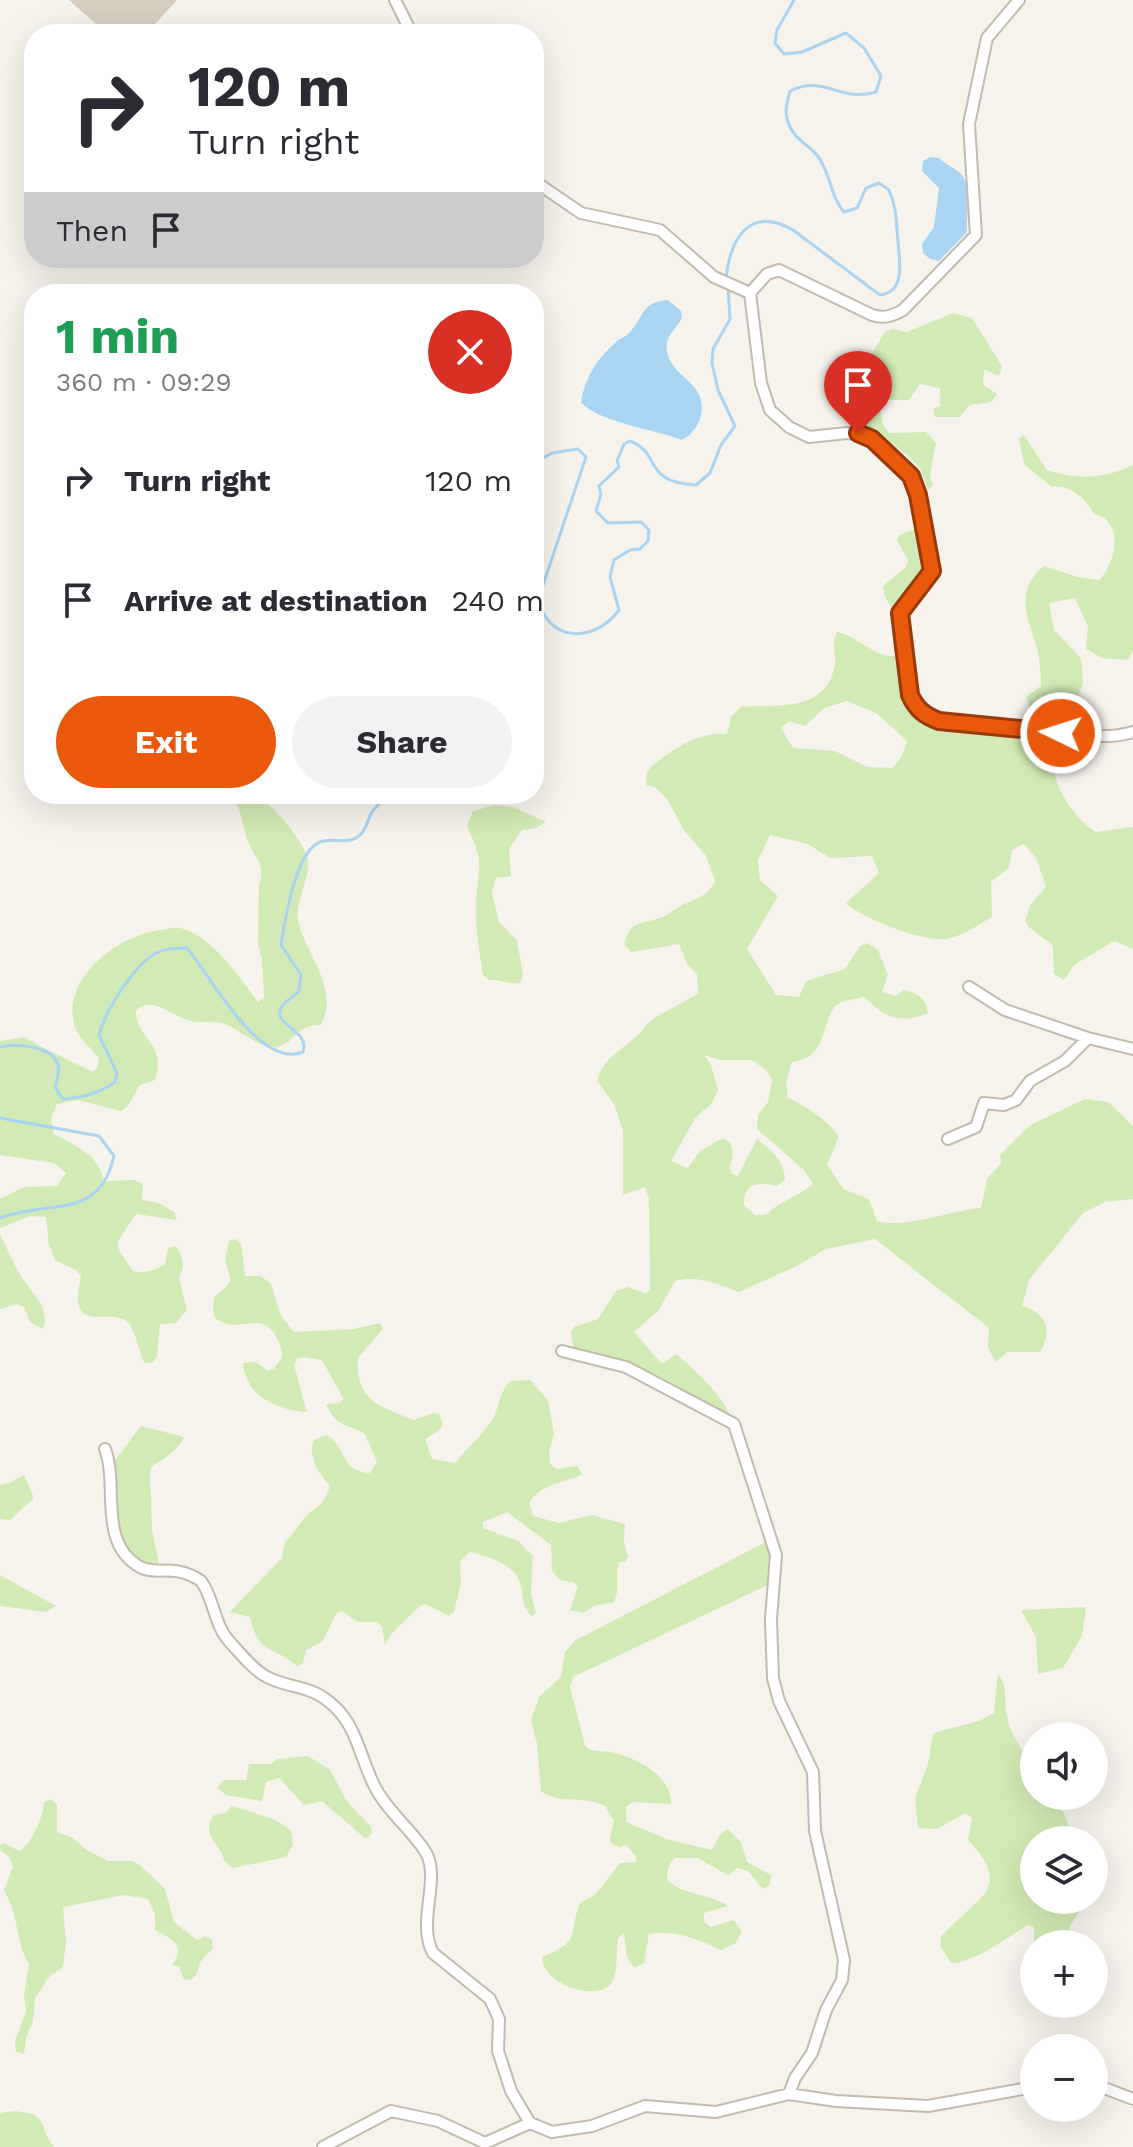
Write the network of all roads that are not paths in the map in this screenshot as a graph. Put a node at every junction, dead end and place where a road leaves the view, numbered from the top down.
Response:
1 (395, 0) edge
2 (1019, 0) edge
3 (407, 24) edge
4 (544, 188) edge
5 (745, 290) junction
6 (1133, 732) edge
7 (969, 987) dead end
8 (1088, 1038) junction
9 (1133, 1049) edge
10 (948, 1139) dead end
11 (562, 1351) dead end
12 (105, 1449) dead end
13 (1108, 2089) edge
14 (1020, 2090) edge
15 (789, 2094) junction
16 (1133, 2099) edge
17 (530, 2123) junction
18 (323, 2147) edge

1 - 3 street
2 - 5 street
4 - 5 street
5 - 6 street
7 - 8 street
8 - 9 street
8 - 10 street
11 - 15 street
12 - 17 street
13 - 16 street
14 - 15 street
15 - 17 street
17 - 18 street

